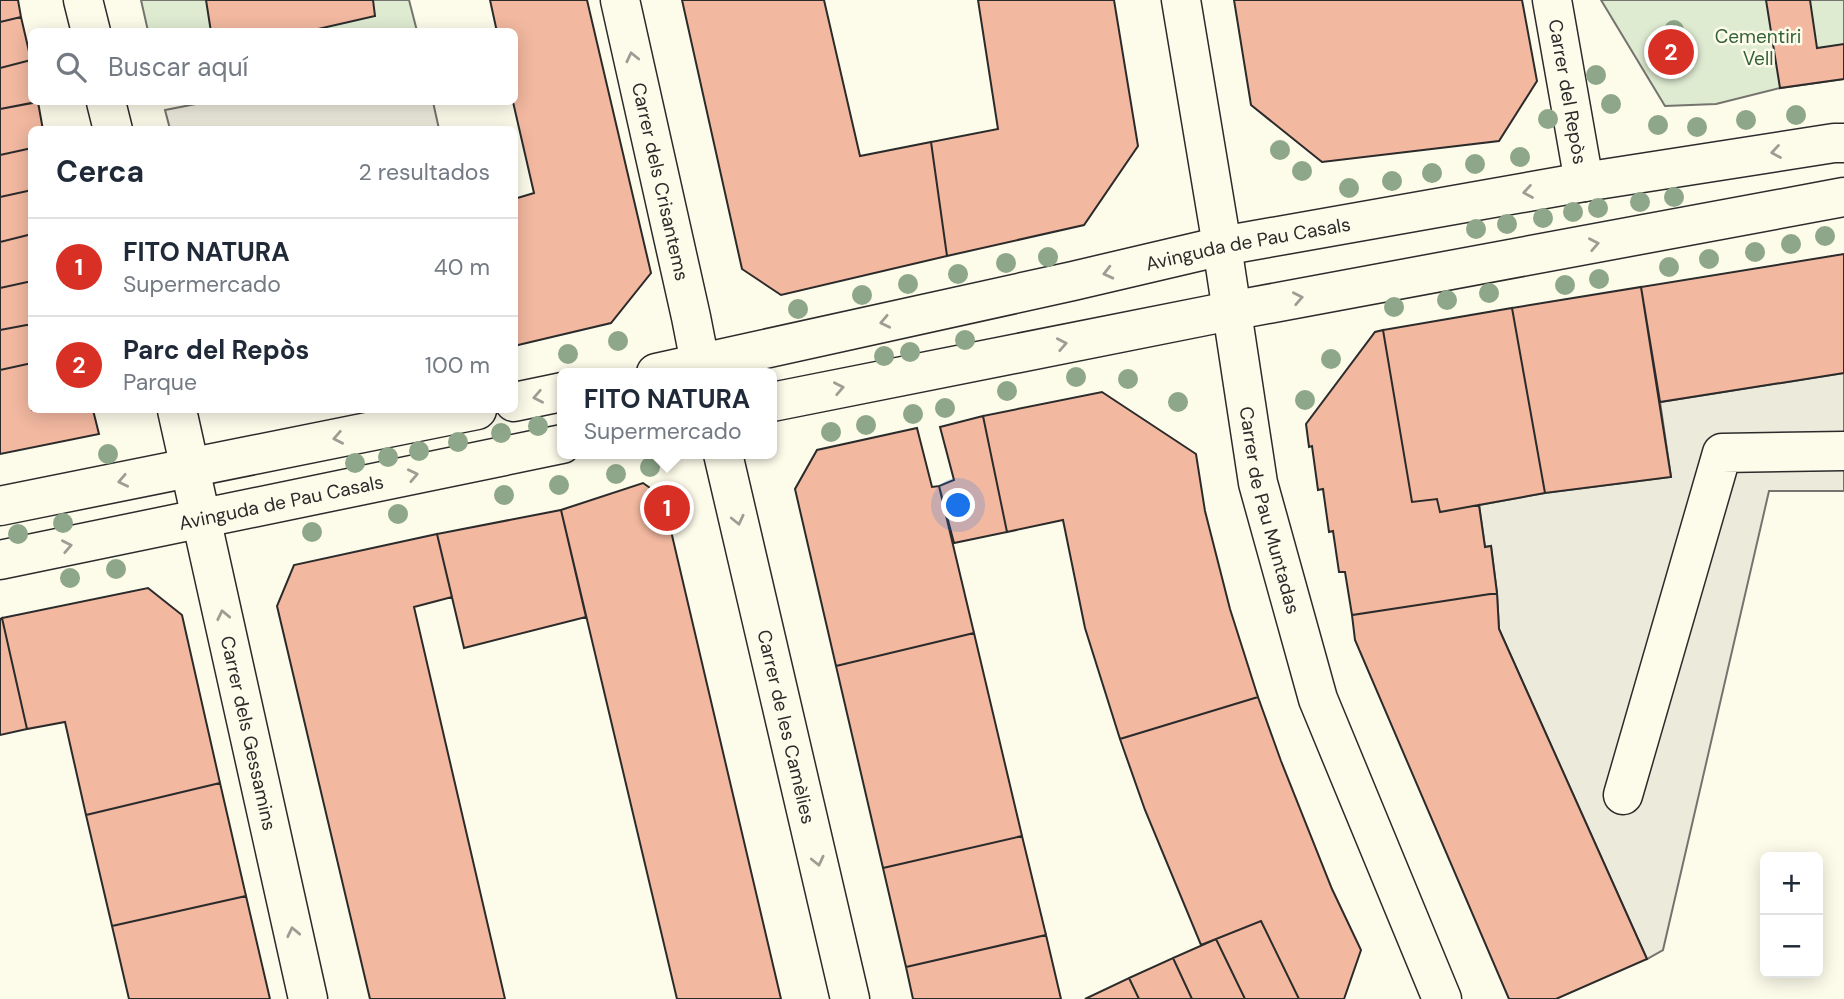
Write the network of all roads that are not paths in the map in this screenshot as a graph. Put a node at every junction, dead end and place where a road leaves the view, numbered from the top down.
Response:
1 (83, 0) edge
2 (620, 0) edge
3 (1181, 0) edge
4 (1552, 0) edge
5 (90, 28) edge
6 (107, 105) edge
7 (112, 126) edge
8 (1844, 143) edge
9 (1584, 183) junction
10 (1844, 197) edge
11 (1222, 246) junction
12 (1230, 311) junction
13 (701, 368) edge
14 (557, 393) edge
15 (518, 401) edge
16 (777, 401) edge
17 (178, 413) edge
18 (462, 413) edge
19 (557, 445) edge
20 (1844, 451) edge
21 (724, 459) edge
22 (190, 468) junction
23 (0, 506) edge
24 (202, 520) junction
25 (0, 560) edge
26 (1623, 795) dead end
27 (308, 999) edge
28 (850, 999) edge
29 (1441, 999) edge

1 - 5 street
13 -> 2 street, Carrer dels Crisantems
3 - 11 street, Carrer de Pau Muntadas
4 - 9 street, Carrer del Repòs
6 - 7 street
8 -> 9 street, Avinguda de Pau Casals
9 -> 11 street, Avinguda de Pau Casals
12 -> 10 street
11 - 12 street, Carrer de Pau Muntadas
11 -> 13 street, Avinguda de Pau Casals
16 -> 12 street
12 - 29 street, Carrer de Pau Muntadas
14 -> 15 street
17 - 22 street, Carrer dels Gessamins
18 -> 22 street
24 -> 19 street, Avinguda de Pau Casals
20 - 26 street
21 -> 28 street, Carrer de les Camèlies
22 -> 23 street
22 - 24 street, Carrer dels Gessamins
25 -> 24 street, Avinguda de Pau Casals
27 -> 24 street, Carrer dels Gessamins

